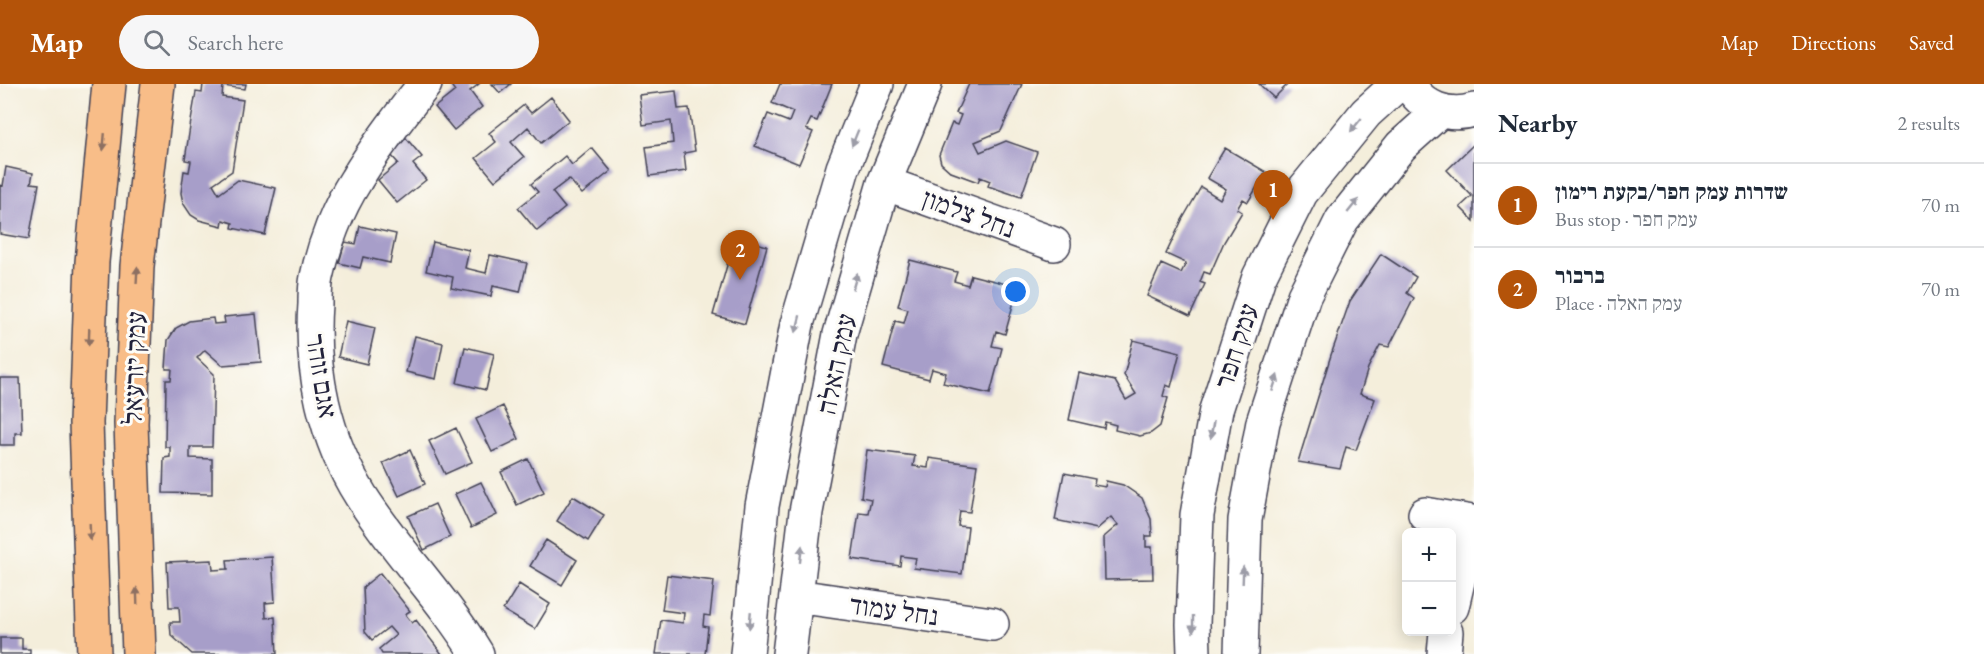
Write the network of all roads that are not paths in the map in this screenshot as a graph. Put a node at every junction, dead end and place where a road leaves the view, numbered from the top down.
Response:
1 (109, 84) edge
2 (158, 84) edge
3 (425, 84) edge
4 (877, 84) edge
5 (924, 84) edge
6 (1398, 84) edge
7 (1409, 84) edge
8 (1474, 110) edge
9 (1440, 111) junction
10 (884, 183) junction
11 (1054, 244) dead end
12 (1425, 514) dead end
13 (1456, 590) edge
14 (796, 596) junction
15 (992, 624) dead end
16 (1446, 636) edge
17 (94, 654) edge
18 (139, 654) edge
19 (477, 654) edge
20 (747, 654) edge
21 (789, 654) edge
22 (1194, 654) edge
23 (1241, 654) edge
24 (1444, 654) edge

1 -> 17 main road, עמק יזרעאל
18 -> 2 main road, עמק יזרעאל
3 - 19 street, אגם זוהר
4 -> 20 street, עמק האלה
5 - 10 street, עמק האלה
6 -> 22 street, עמק חפר
7 - 9 street
8 - 9 street
23 -> 9 street, עמק חפר
10 - 11 street, נחל צלמון
14 -> 10 street, עמק האלה
12 - 13 street
14 - 15 street, נחל עמוד
14 - 21 street, עמק האלה
16 - 24 street

